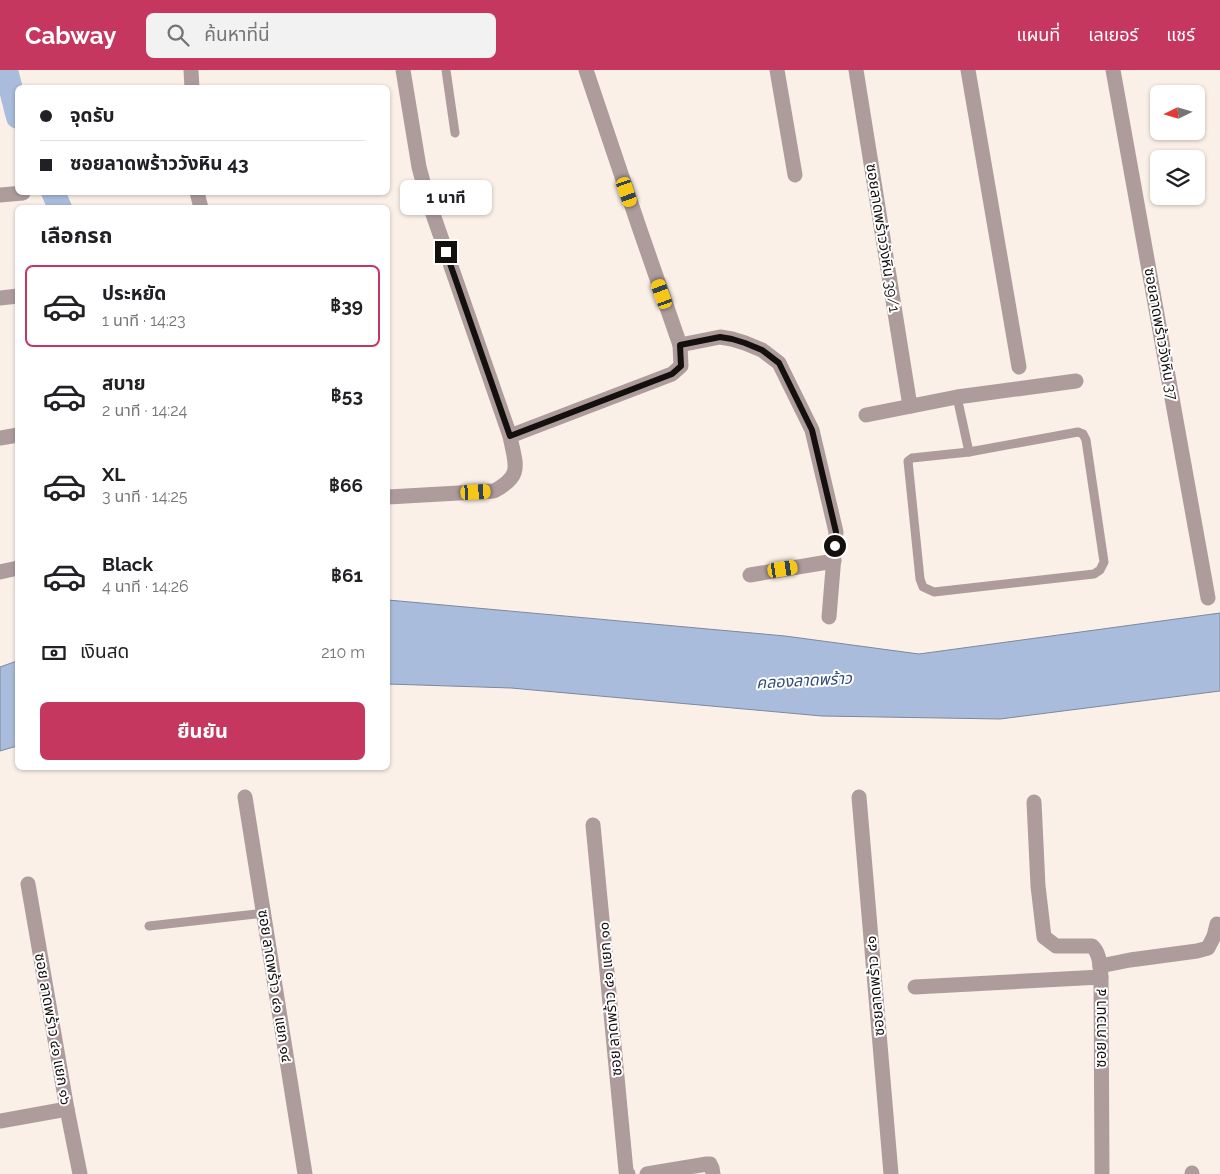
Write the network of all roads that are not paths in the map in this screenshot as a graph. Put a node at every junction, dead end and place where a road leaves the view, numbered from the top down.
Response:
1 (191, 70) edge
2 (403, 70) edge
3 (446, 70) edge
4 (586, 70) edge
5 (777, 70) edge
6 (856, 70) edge
7 (968, 70) edge
8 (1113, 70) edge
9 (192, 85) edge
10 (455, 133) dead end
11 (795, 175) dead end
12 (15, 194) edge
13 (0, 195) edge
14 (15, 296) edge
15 (0, 298) edge
16 (680, 345) junction
17 (1019, 367) dead end
18 (1076, 381) dead end
19 (957, 396) junction
20 (910, 406) junction
21 (866, 415) dead end
22 (15, 436) edge
23 (510, 436) junction
24 (0, 438) edge
25 (969, 452) junction
26 (390, 497) edge
27 (834, 561) junction
28 (15, 569) edge
29 (0, 572) edge
30 (750, 575) dead end
31 (1208, 598) dead end
32 (829, 617) dead end
33 (245, 797) dead end
34 (859, 797) dead end
35 (1034, 802) dead end
36 (593, 824) dead end
37 (28, 884) dead end
38 (264, 913) junction
39 (1217, 924) dead end
40 (149, 926) dead end
41 (1100, 972) junction
42 (915, 987) dead end
43 (67, 1109) junction
44 (0, 1121) edge
45 (80, 1174) edge
46 (305, 1174) edge
47 (628, 1174) edge
48 (647, 1174) edge
49 (713, 1174) edge
50 (891, 1174) edge
51 (1102, 1174) edge

1 - 9 street
2 - 23 street
3 - 10 lane
4 - 16 street
5 - 11 street
6 - 20 street, ซอยลาดพร้าววังหิน 39/1
7 - 17 street
8 - 31 street, ซอยลาดพร้าววังหิน 37
12 - 13 street
14 - 15 street
16 - 23 street
16 - 27 street
18 - 19 street
19 - 20 street
19 - 25 lane
20 - 21 street
22 - 24 street
23 - 26 street
25 - 25 lane
27 - 30 street
27 - 32 street
28 - 29 street
33 - 38 street, ซอย ลาดพร้าว ๔๑ แยก ๑๔
34 - 50 street, ซอยลาดพร้าว ๔๑
35 - 41 street
36 - 47 street, ซอย ลาดพร้าว ๔๑ แยก ๑๐
37 - 43 street, ซอย ลาดพร้าว ๔๑ แยก ๑๖
38 - 40 lane
38 - 46 street, ซอย ลาดพร้าว ๔๑ แยก ๑๔
39 - 41 street
41 - 42 street, ซอย ภาวนา ๔
41 - 51 street, ซอย ภาวนา ๔
43 - 44 street
43 - 45 street, ซอย ลาดพร้าว ๔๑ แยก ๑๖
48 - 49 street

